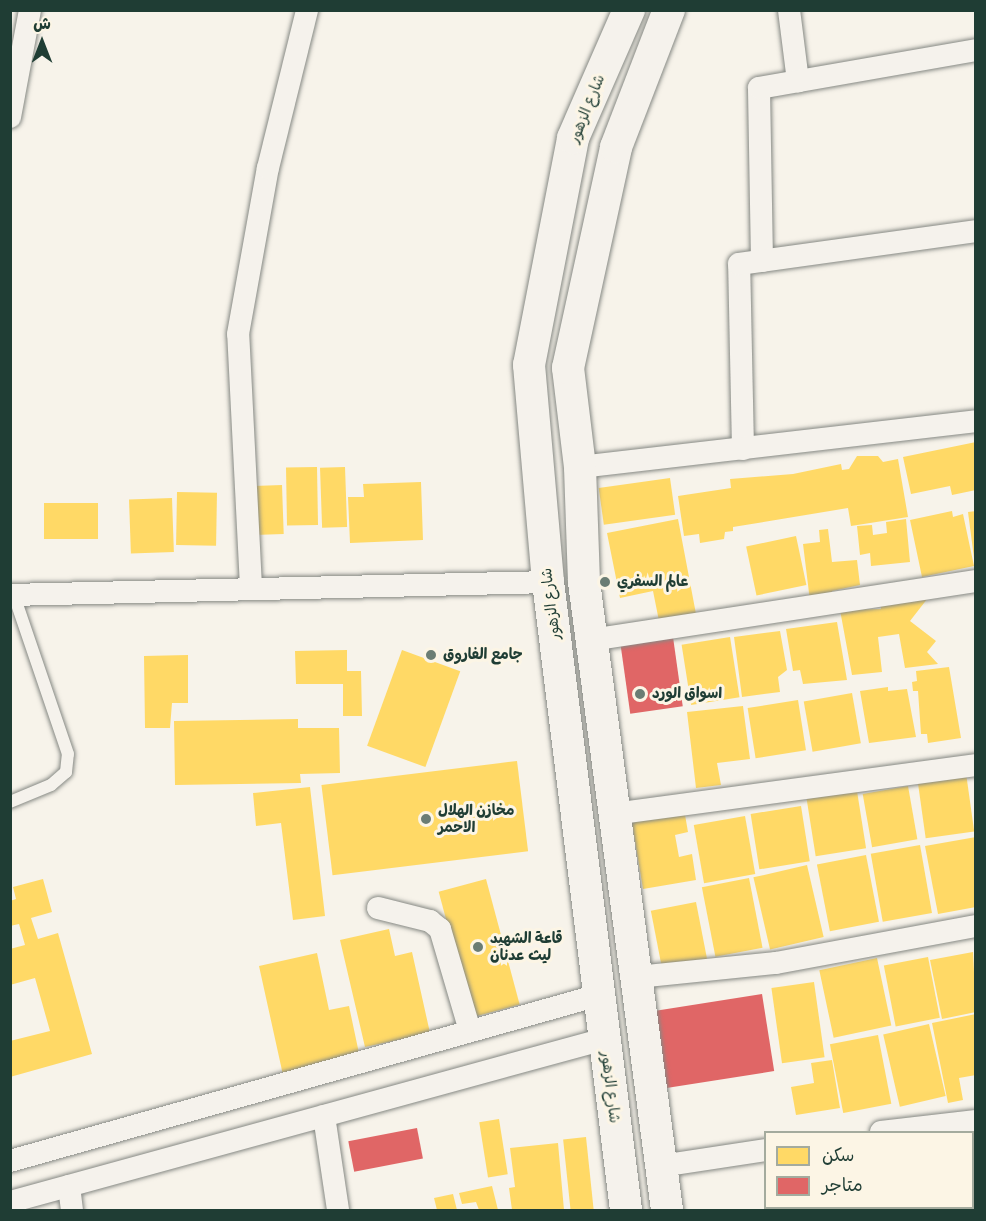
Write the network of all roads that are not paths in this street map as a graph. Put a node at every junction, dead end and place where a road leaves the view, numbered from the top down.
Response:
1 (30, 10) edge
2 (307, 10) edge
3 (629, 10) edge
4 (669, 10) edge
5 (789, 10) edge
6 (16, 42) edge
7 (975, 50) edge
8 (798, 81) junction
9 (10, 117) edge
10 (573, 138) junction
11 (616, 147) junction
12 (975, 231) edge
13 (762, 261) junction
14 (975, 421) edge
15 (743, 449) junction
16 (580, 466) junction
17 (975, 580) edge
18 (548, 582) junction
19 (251, 587) junction
20 (12, 595) edge
21 (591, 640) junction
22 (975, 765) edge
23 (10, 802) edge
24 (614, 814) junction
25 (378, 908) dead end
26 (975, 926) edge
27 (637, 977) junction
28 (599, 995) junction
29 (470, 1031) junction
30 (604, 1039) junction
31 (324, 1116) junction
32 (975, 1121) edge
33 (890, 1131) edge
34 (764, 1150) edge
35 (10, 1161) edge
36 (661, 1166) junction
37 (69, 1186) junction
38 (10, 1202) edge
39 (72, 1210) edge
40 (338, 1210) edge
41 (626, 1210) edge
42 (667, 1210) edge

1 - 6 street
2 - 19 street
3 - 10 main road, شارع الزهور
4 - 11 main road
5 - 8 street
6 - 9 street
7 - 8 street
8 - 13 street
10 - 11 main road
10 - 18 main road, شارع الزهور
11 - 16 main road
12 - 13 street
13 - 15 street
14 - 15 street
15 - 16 street
16 - 21 main road
17 - 21 street
18 - 19 street
18 - 28 main road, شارع الزهور
19 - 20 street
20 - 23 lane
21 - 24 main road
22 - 24 street
24 - 27 main road
25 - 29 street
26 - 27 street
27 - 36 main road
28 - 29 street
28 - 30 main road, شارع الزهور
29 - 35 street
30 - 31 street
30 - 41 main road, شارع الزهور
31 - 37 street
31 - 40 street
32 - 33 street
34 - 36 street
36 - 42 main road
37 - 38 street
37 - 39 street

